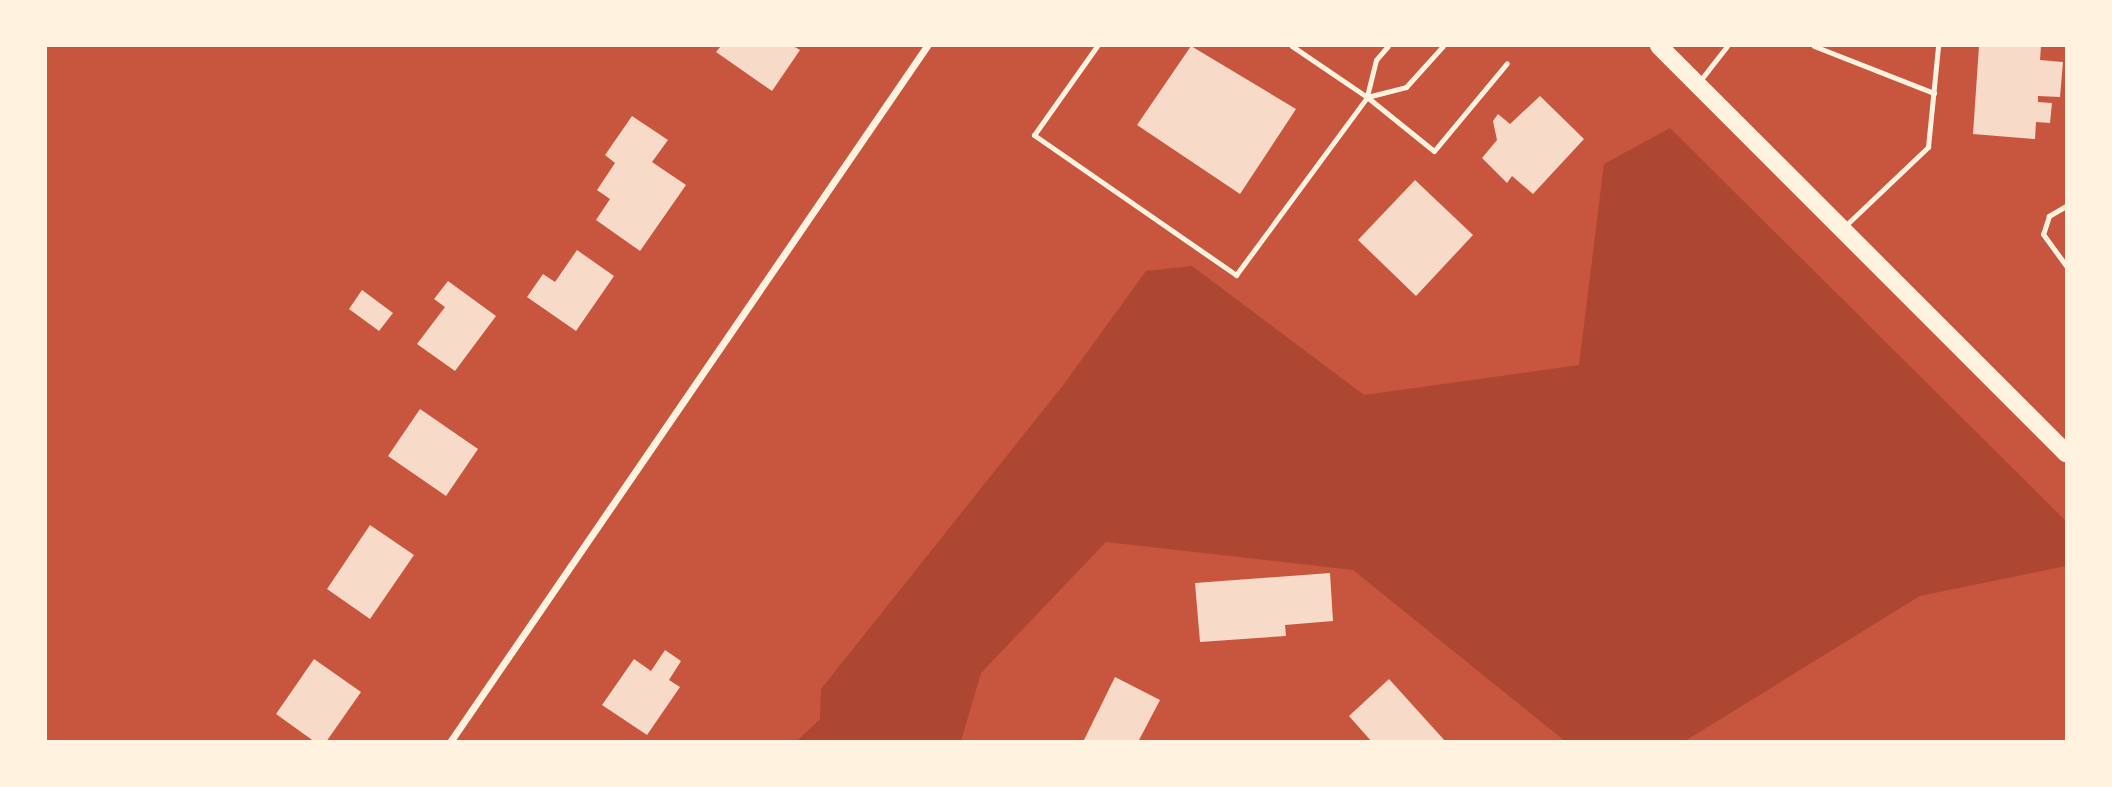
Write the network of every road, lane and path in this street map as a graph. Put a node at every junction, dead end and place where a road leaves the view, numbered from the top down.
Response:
1 (928, 46) edge
2 (1097, 46) edge
3 (1292, 46) edge
4 (1388, 46) edge
5 (1443, 46) edge
6 (1658, 46) edge
7 (1727, 46) edge
8 (1814, 46) edge
9 (1938, 46) edge
10 (1507, 63) dead end
11 (1698, 83) junction
12 (1934, 93) junction
13 (1367, 97) junction
14 (2067, 206) edge
15 (1845, 226) junction
16 (2067, 265) edge
17 (2067, 453) edge
18 (450, 741) edge

1 - 18 street
2 - 13 lane
3 - 13 lane
4 - 13 lane
5 - 13 lane
6 - 11 main road
7 - 11 lane
8 - 12 lane
9 - 12 lane
10 - 13 lane
11 - 15 main road
12 - 15 lane
14 - 16 lane
15 - 17 main road

